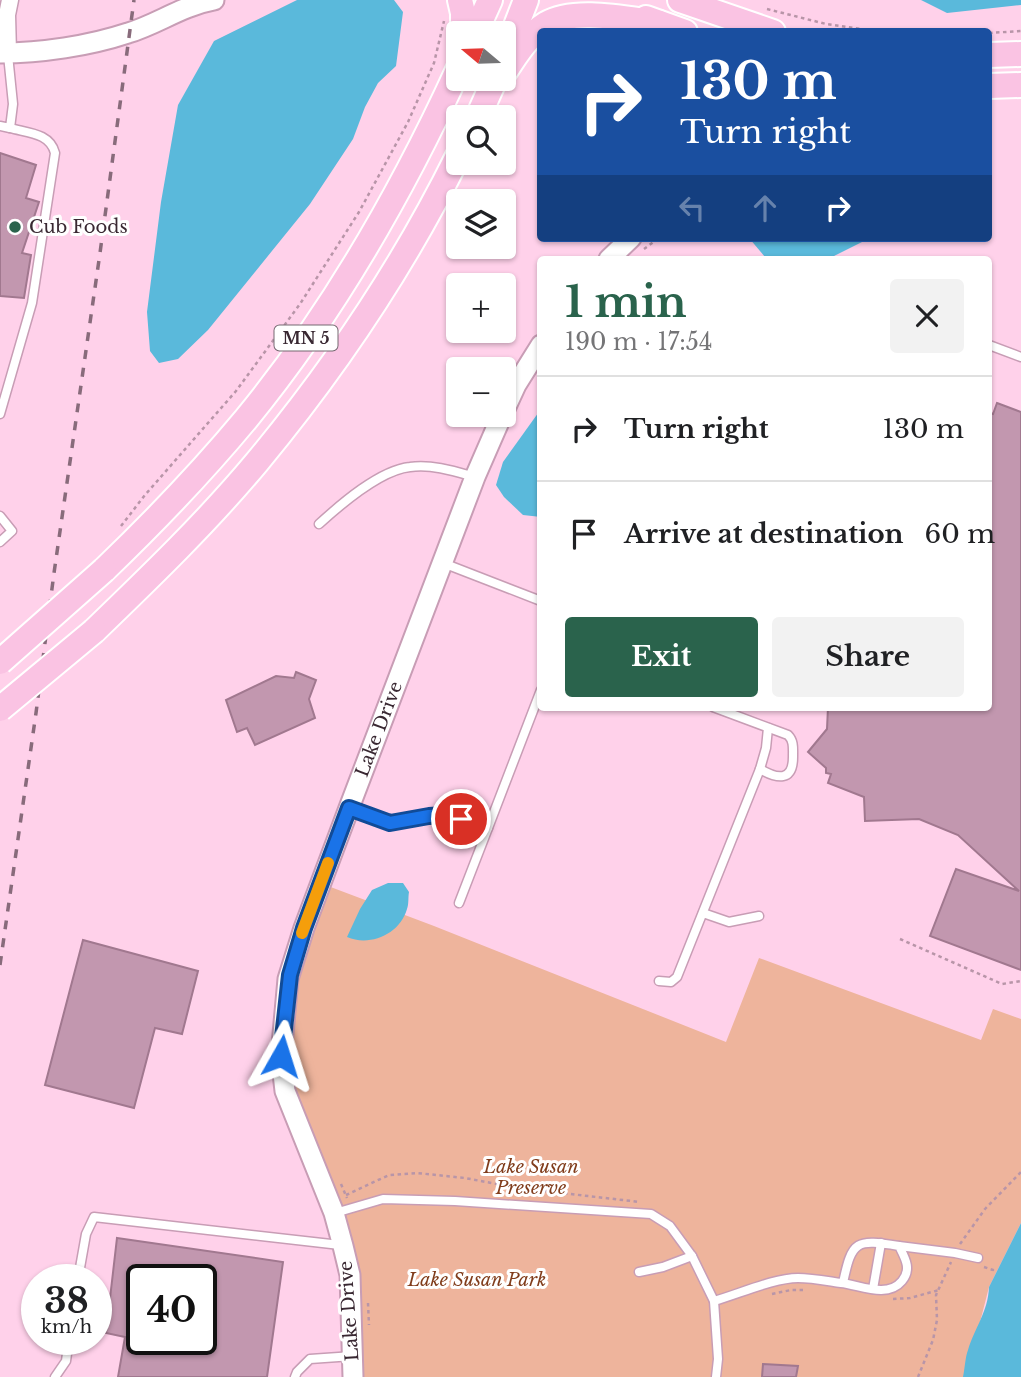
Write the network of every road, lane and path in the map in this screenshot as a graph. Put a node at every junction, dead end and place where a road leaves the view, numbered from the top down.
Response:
1 (10, 0) edge
2 (489, 0) edge
3 (526, 0) edge
4 (592, 0) edge
5 (680, 0) edge
6 (202, 1) edge
7 (453, 6) edge
8 (761, 7) dead end
9 (463, 21) edge
10 (480, 21) edge
11 (659, 23) junction
12 (516, 26) edge
13 (542, 28) edge
14 (673, 28) edge
15 (761, 28) edge
16 (854, 28) edge
17 (537, 31) edge
18 (1021, 31) edge
19 (992, 33) edge
20 (4, 53) edge
21 (1021, 54) edge
22 (992, 55) edge
23 (516, 57) edge
24 (1021, 85) edge
25 (992, 86) edge
26 (448, 91) edge
27 (0, 126) edge
28 (10, 128) junction
29 (448, 175) edge
30 (627, 242) edge
31 (612, 256) edge
32 (992, 346) edge
33 (537, 351) edge
34 (1021, 357) edge
35 (516, 385) edge
36 (0, 414) edge
37 (497, 427) edge
38 (475, 477) junction
39 (0, 516) edge
40 (319, 524) dead end
41 (121, 526) dead end
42 (0, 542) edge
43 (443, 563) junction
44 (537, 599) edge
45 (0, 662) edge
46 (537, 700) edge
47 (0, 709) edge
48 (723, 711) edge
49 (768, 728) junction
50 (760, 769) junction
51 (349, 808) junction
52 (488, 828) junction
53 (459, 903) dead end
54 (703, 913) junction
55 (759, 916) dead end
56 (900, 939) dead end
57 (659, 981) dead end
58 (1021, 981) edge
59 (1021, 1172) edge
60 (339, 1180) dead end
61 (346, 1195) junction
62 (644, 1202) dead end
63 (342, 1211) junction
64 (881, 1243) junction
65 (343, 1246) junction
66 (899, 1246) junction
67 (955, 1253) junction
68 (692, 1256) junction
69 (978, 1258) dead end
70 (81, 1264) edge
71 (984, 1267) dead end
72 (639, 1272) dead end
73 (992, 1273) dead end
74 (842, 1283) junction
75 (873, 1289) junction
76 (803, 1290) dead end
77 (939, 1290) junction
78 (367, 1296) dead end
79 (762, 1296) dead end
80 (885, 1300) dead end
81 (714, 1301) junction
82 (369, 1336) dead end
83 (67, 1355) edge
84 (353, 1356) junction
85 (55, 1377) edge
86 (295, 1377) edge
87 (354, 1377) edge
88 (716, 1377) edge
89 (918, 1377) edge

1 - 20 street
2 - 10 main road
3 - 12 main road
4 - 11 main road
5 - 15 main road
6 - 20 street
7 - 9 main road
7 - 41 path
8 - 16 path
11 - 13 main road
11 - 14 main road
17 - 23 main road
18 - 19 path
20 - 28 lane
21 - 22 main road
24 - 25 main road
26 - 45 main road, MN 5, bridge
27 - 28 lane
28 - 36 lane
29 - 47 main road, MN 5, bridge
30 - 31 street
32 - 34 lane
33 - 35 street, Lake Drive
37 - 38 street, Lake Drive
38 - 40 lane
38 - 43 street, Lake Drive
39 - 42 lane
43 - 44 lane
43 - 51 street, Lake Drive
46 - 52 lane
48 - 49 lane
49 - 50 lane
49 - 50 lane
50 - 54 lane
51 - 52 lane
51 - 63 street, Lake Drive
52 - 53 lane
54 - 55 lane
54 - 57 lane
56 - 58 path
59 - 67 path
60 - 61 path
61 - 62 path
61 - 63 path
63 - 65 street, Lake Drive
63 - 68 lane
64 - 66 lane
64 - 74 lane
64 - 75 lane
65 - 70 lane
65 - 84 street, Lake Drive
66 - 67 lane
66 - 75 lane
67 - 69 lane
67 - 77 path
68 - 72 lane
68 - 81 lane
71 - 73 path
74 - 75 lane
74 - 81 lane
76 - 79 path
77 - 80 path
77 - 89 path
78 - 82 path
81 - 88 lane
83 - 85 lane
84 - 86 lane
84 - 87 street, Lake Drive

